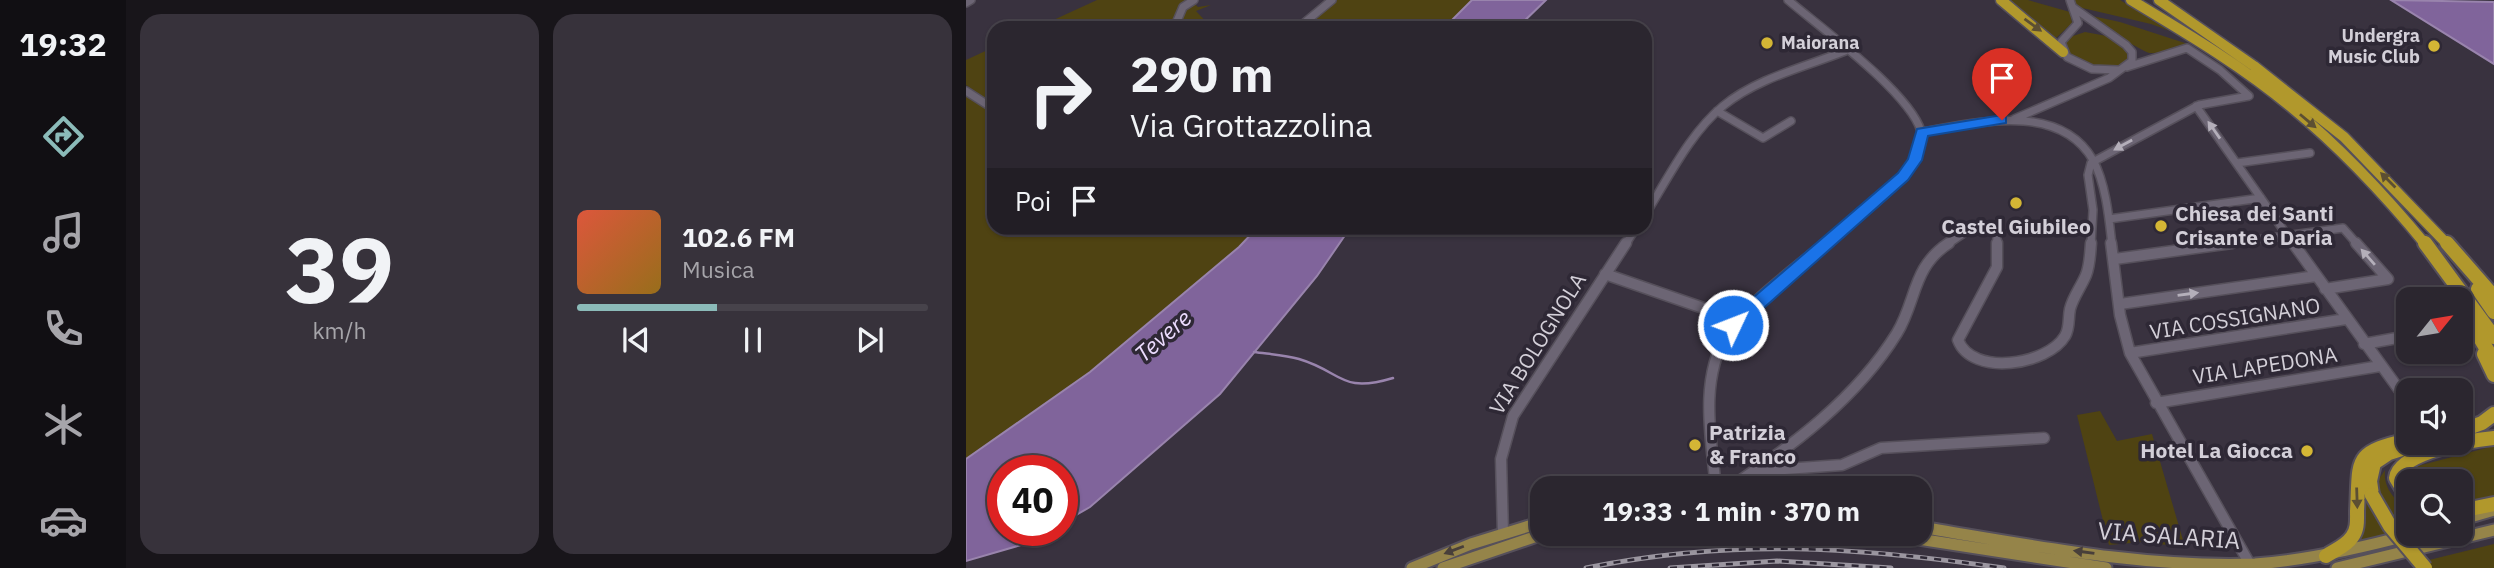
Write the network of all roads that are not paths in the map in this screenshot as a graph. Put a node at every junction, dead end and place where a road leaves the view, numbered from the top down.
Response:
1 (971, 0) edge
2 (1194, 0) edge
3 (1332, 0) edge
4 (1788, 0) edge
5 (2001, 0) edge
6 (2070, 0) edge
7 (2131, 0) edge
8 (2146, 0) edge
9 (2159, 0) edge
10 (966, 3) edge
11 (2074, 8) junction
12 (1177, 21) edge
13 (1306, 21) edge
14 (2106, 32) junction
15 (2069, 34) junction
16 (2125, 43) junction
17 (1846, 51) junction
18 (2063, 52) junction
19 (2162, 56) junction
20 (2083, 67) junction
21 (2125, 68) junction
22 (2266, 75) junction
23 (2085, 87) junction
24 (966, 91) edge
25 (987, 104) edge
26 (2049, 104) junction
27 (2196, 106) junction
28 (1717, 111) junction
29 (2013, 120) junction
30 (1791, 121) dead end
31 (2028, 122) junction
32 (1922, 132) junction
33 (2310, 153) dead end
34 (2093, 160) junction
35 (2237, 163) junction
36 (2262, 198) junction
37 (1652, 204) edge
38 (2109, 219) junction
39 (2435, 229) junction
40 (2287, 234) junction
41 (1631, 235) edge
42 (2424, 243) junction
43 (2115, 259) junction
44 (1605, 274) junction
45 (2316, 276) junction
46 (2450, 287) edge
47 (2325, 289) junction
48 (2494, 297) edge
49 (2120, 304) junction
50 (2494, 312) edge
51 (2346, 319) junction
52 (1738, 320) junction
53 (2473, 326) edge
54 (2478, 334) junction
55 (2494, 337) edge
56 (2396, 338) edge
57 (2364, 344) junction
58 (2130, 353) junction
59 (2494, 360) edge
60 (2380, 366) junction
61 (2494, 375) edge
62 (2396, 387) edge
63 (2156, 403) junction
64 (2494, 414) edge
65 (2473, 426) edge
66 (2044, 438) dead end
67 (2494, 438) edge
68 (2396, 443) edge
69 (2396, 451) edge
70 (2397, 469) edge
71 (1755, 471) junction
72 (1715, 476) edge
73 (1747, 476) edge
74 (2494, 504) edge
75 (2473, 508) edge
76 (2494, 510) edge
77 (2473, 516) edge
78 (1530, 525) edge
79 (1932, 529) edge
80 (2494, 530) edge
81 (1503, 533) junction
82 (1530, 538) edge
83 (2396, 538) edge
84 (1932, 541) edge
85 (2326, 556) junction
86 (2251, 566) edge
87 (1412, 568) edge
88 (1443, 568) edge
89 (2106, 568) edge
90 (2337, 568) edge
91 (2425, 568) edge

1 - 10 street
2 - 12 street
3 - 13 street
4 - 17 street
5 -> 18 highway
6 - 11 street
7 -> 42 highway
8 - 22 highway
9 - 22 highway
11 - 14 street
11 - 15 street
14 - 15 street
14 - 16 street
15 - 18 street
16 - 19 street
16 - 21 street
17 - 28 street
17 - 32 street
18 - 20 street
19 - 21 street
19 - 27 street
20 - 21 street
20 - 23 street
21 - 23 street
39 -> 22 highway
23 - 26 street
24 - 25 street
26 - 29 street
26 - 31 street
27 -> 34 street
35 -> 27 street
28 - 30 street
28 - 37 street
29 - 31 street
29 - 32 street
31 - 34 street
32 - 52 street
33 - 35 street
34 - 38 street
34 - 71 street
35 - 36 street
36 - 38 street
36 - 40 street
38 - 43 street
39 - 48 highway
39 - 50 highway
40 - 43 street
40 - 45 street
47 -> 40 street
41 - 44 street, VIA BOLOGNOLA
42 - 46 highway
42 - 55 highway
43 - 49 street
44 - 52 street
44 - 81 street, VIA BOLOGNOLA
45 - 47 street
49 -> 45 street
47 - 51 street
49 - 58 street
51 - 57 street
51 - 58 street, VIA COSSIGNANO
52 - 72 street
53 - 54 highway
54 - 59 highway
54 - 61 highway
56 - 57 street
57 - 60 street
58 - 63 street
60 - 62 street
60 - 63 street, VIA LAPEDONA
63 - 86 street
64 - 65 highway
66 - 71 street
67 - 70 highway
68 -> 85 highway
69 - 91 highway, bridge
71 - 73 street
74 - 75 highway
76 - 77 main road
78 - 81 main road
86 -> 79 main road, VIA SALARIA
80 - 90 main road
81 -> 87 main road
82 - 88 main road
83 - 85 main road, VIA SALARIA
84 - 89 main road, VIA SALARIA
85 - 86 main road, VIA SALARIA

